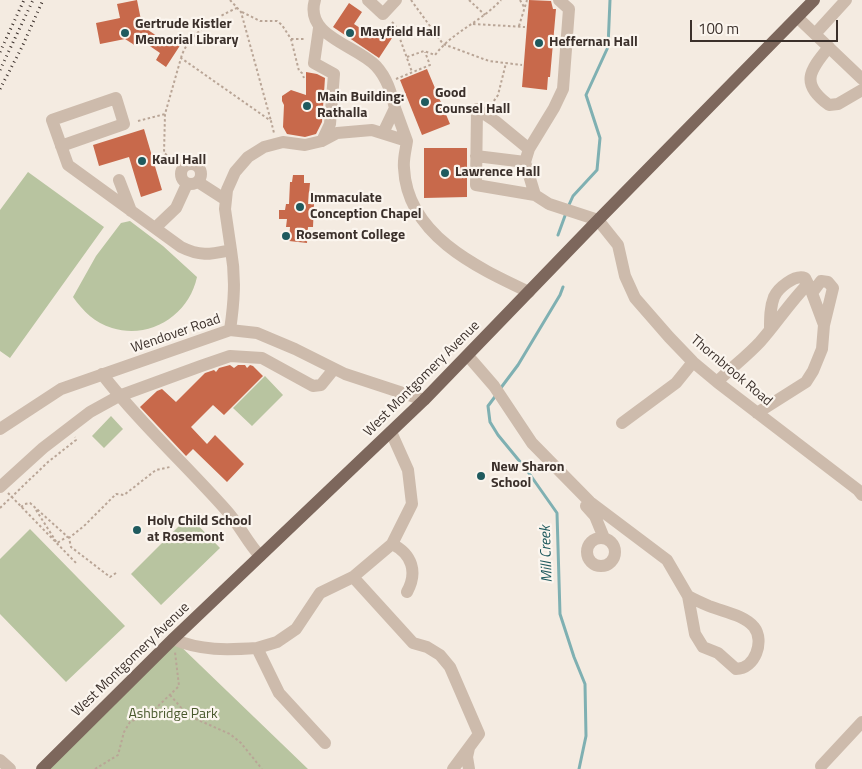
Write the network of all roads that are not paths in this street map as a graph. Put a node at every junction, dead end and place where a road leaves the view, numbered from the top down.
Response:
1 (315, 0) edge
2 (368, 0) edge
3 (396, 0) edge
4 (559, 0) edge
5 (846, 0) edge
6 (812, 1) edge
7 (798, 18) junction
8 (318, 33) junction
9 (815, 34) junction
10 (828, 47) junction
11 (862, 79) edge
12 (862, 90) edge
13 (395, 108) junction
14 (383, 133) junction
15 (322, 141) junction
16 (407, 141) junction
17 (61, 146) junction
18 (529, 149) junction
19 (476, 156) junction
20 (525, 162) junction
21 (183, 168) road end
22 (119, 180) dead end
23 (193, 183) junction
24 (535, 195) junction
25 (226, 200) junction
26 (131, 211) junction
27 (598, 220) junction
28 (155, 228) junction
29 (231, 250) junction
30 (529, 292) junction
31 (824, 325) dead end
32 (770, 329) dead end
33 (230, 330) junction
34 (465, 359) junction
35 (693, 362) junction
36 (334, 369) junction
37 (102, 374) junction
38 (717, 382) junction
39 (119, 396) junction
40 (424, 400) junction
41 (757, 413) junction
42 (622, 423) dead end
43 (0, 429) edge
44 (391, 432) junction
45 (1, 487) edge
46 (861, 490) edge
47 (604, 538) dead end
48 (392, 544) junction
49 (260, 556) junction
50 (353, 577) junction
51 (407, 592) dead end
52 (688, 596) junction
53 (173, 638) junction
54 (257, 648) junction
55 (862, 722) edge
56 (325, 743) dead end
57 (469, 748) junction
58 (0, 760) edge
59 (821, 766) dead end
60 (10, 769) edge
61 (42, 769) edge
62 (453, 769) edge
63 (469, 769) edge

1 - 8 street
2 - 3 street
4 - 18 street
5 - 9 street
6 - 7 main road, West Montgomery Avenue
7 - 9 street
7 - 27 main road, West Montgomery Avenue
8 - 13 street
8 - 15 street
9 - 10 street
10 - 11 street
10 - 12 street
13 - 14 street
13 - 16 street
14 - 15 street
14 - 16 street
15 - 25 street
16 - 30 street
17 - 17 street
17 - 26 street
18 - 19 street
18 - 20 street
19 - 20 street
19 - 24 street
20 - 24 street
21 - 23 street
22 - 26 street
23 - 25 street
23 - 28 street
24 - 27 street
25 - 29 street
26 - 28 street
27 - 30 main road, West Montgomery Avenue
27 - 35 street, Thornbrook Road
28 - 29 street
29 - 33 street
30 - 34 main road, West Montgomery Avenue
31 - 41 street
32 - 38 street
33 - 36 street, Wendover Road
33 - 37 street, Wendover Road
34 - 40 main road, West Montgomery Avenue
34 - 47 street
34 - 52 street
35 - 38 street, Thornbrook Road
35 - 42 street
36 - 39 street
36 - 40 street, Wendover Road
37 - 39 street
37 - 43 street, Wendover Road
38 - 41 street, Thornbrook Road
39 - 45 street
39 - 49 street
40 - 44 main road, West Montgomery Avenue
41 - 46 street, Thornbrook Road
44 - 48 street
44 - 49 main road, West Montgomery Avenue
48 - 50 street
48 - 51 street
49 - 53 main road, West Montgomery Avenue
50 - 54 street
50 - 57 street
52 - 52 street
53 - 54 street
53 - 61 main road, West Montgomery Avenue
54 - 56 street
55 - 59 street
57 - 62 street
57 - 63 street
58 - 60 street

